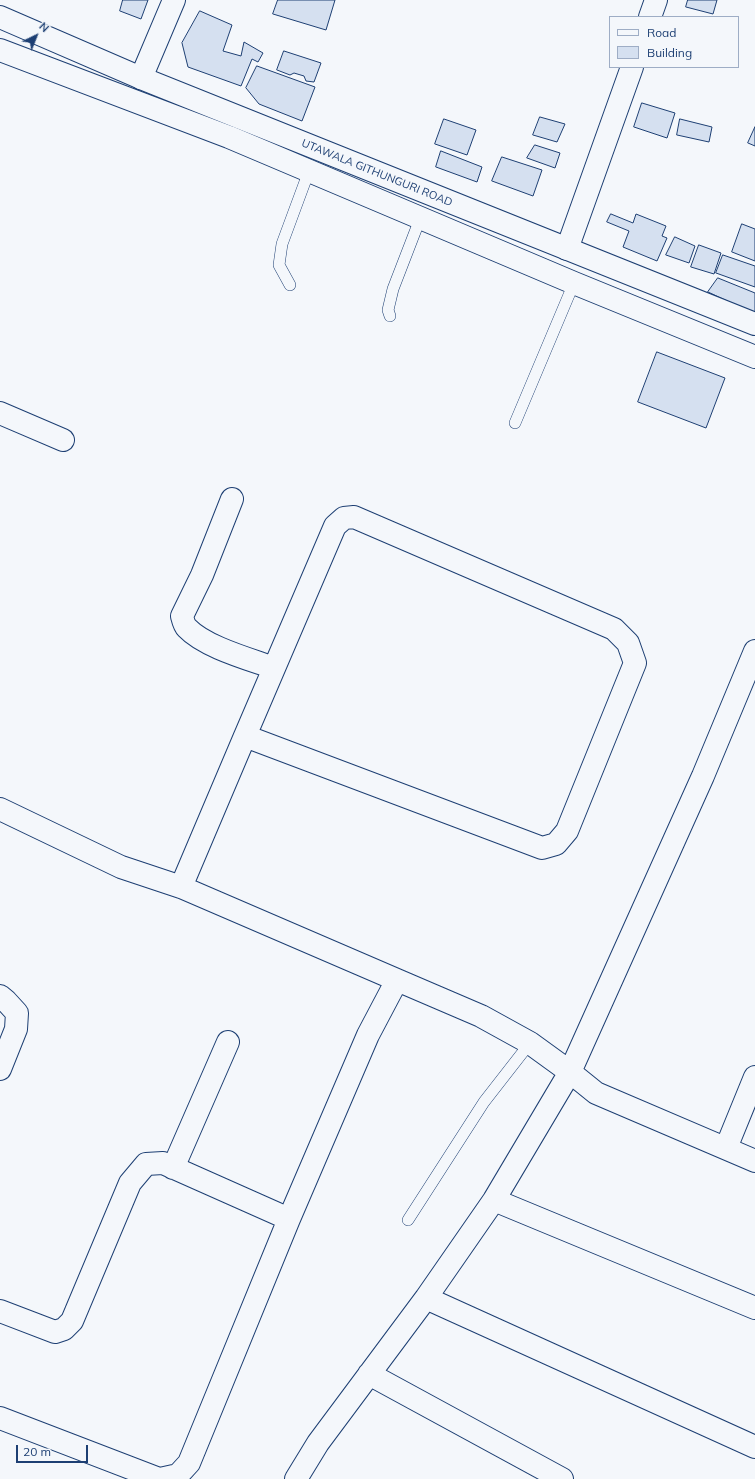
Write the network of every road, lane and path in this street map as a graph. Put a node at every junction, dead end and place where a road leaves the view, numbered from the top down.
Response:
1 (174, 0) edge
2 (656, 0) edge
3 (650, 16) edge
4 (0, 17) edge
5 (0, 50) edge
6 (632, 68) edge
7 (141, 78) junction
8 (309, 172) junction
9 (420, 219) junction
10 (567, 249) junction
11 (574, 283) junction
12 (290, 285) dead end
13 (390, 316) dead end
14 (755, 324) edge
15 (755, 357) edge
16 (0, 413) edge
17 (515, 423) dead end
18 (63, 440) dead end
19 (232, 499) dead end
20 (755, 651) edge
21 (274, 668) junction
22 (245, 736) junction
23 (0, 809) edge
24 (181, 887) junction
25 (397, 980) junction
26 (0, 996) edge
27 (228, 1042) dead end
28 (530, 1043) junction
29 (0, 1069) edge
30 (570, 1072) junction
31 (755, 1077) edge
32 (726, 1148) junction
33 (755, 1161) edge
34 (174, 1168) junction
35 (494, 1200) junction
36 (289, 1219) junction
37 (408, 1220) dead end
38 (426, 1298) junction
39 (755, 1308) edge
40 (0, 1311) edge
41 (369, 1374) junction
42 (0, 1418) edge
43 (755, 1447) edge
44 (159, 1479) edge
45 (296, 1479) edge
46 (562, 1479) edge

1 - 7 street
2 - 3 street
4 - 7 street, UTAWALA GITHUNGURI ROAD
5 - 8 street
6 - 10 street
7 - 10 street, UTAWALA GITHUNGURI ROAD
8 - 9 street
8 - 12 lane
9 - 11 street
9 - 13 lane
10 - 14 street, UTAWALA GITHUNGURI ROAD
11 - 15 street
11 - 17 lane
16 - 18 street
19 - 21 street
20 - 30 street
21 - 22 street
21 - 22 street
22 - 24 street
23 - 24 street
24 - 25 street
25 - 28 street
25 - 36 street
26 - 29 street
27 - 34 street
28 - 30 street
28 - 37 lane
30 - 32 street
30 - 35 street
31 - 32 street
32 - 33 street
34 - 36 street
34 - 40 street
35 - 38 street
35 - 39 street
36 - 44 street
38 - 41 street
38 - 43 street
41 - 45 street
41 - 46 street
42 - 44 street

